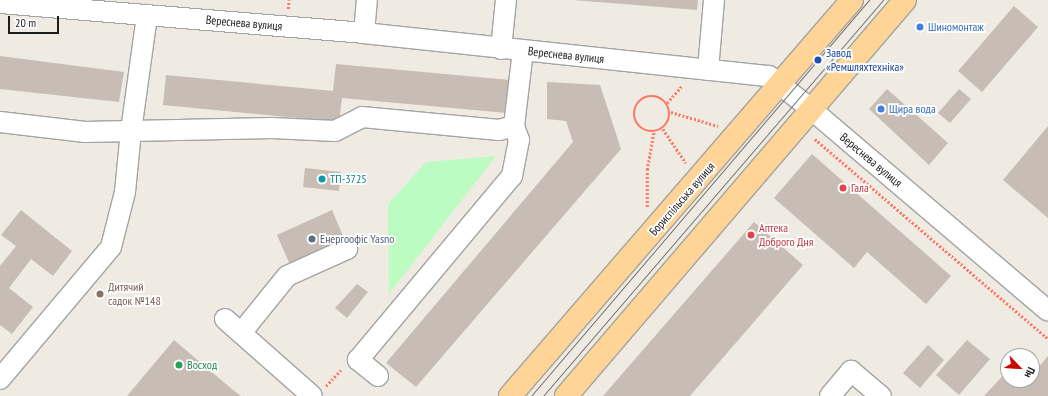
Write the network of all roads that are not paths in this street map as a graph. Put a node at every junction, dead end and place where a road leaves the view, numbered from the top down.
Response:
1 (366, 0) edge
2 (506, 0) edge
3 (714, 0) edge
4 (852, 0) edge
5 (905, 0) edge
6 (0, 3) edge
7 (63, 4) edge
8 (147, 15) junction
9 (364, 33) junction
10 (501, 49) junction
11 (523, 51) junction
12 (708, 70) junction
13 (780, 85) junction
14 (811, 109) junction
15 (0, 122) edge
16 (514, 126) junction
17 (131, 131) junction
18 (347, 249) dead end
19 (1048, 311) edge
20 (225, 319) dead end
21 (241, 333) junction
22 (378, 376) dead end
23 (0, 378) edge
24 (317, 393) edge
25 (510, 396) edge
26 (566, 396) edge
27 (830, 396) edge
28 (881, 396) edge

1 - 9 street
2 - 10 street
3 - 12 street
4 - 13 main road, Бориспільська вулиця
5 - 14 main road
6 - 7 street, Вереснева вулиця
7 - 8 street, Вереснева вулиця
8 - 9 street, Вереснева вулиця
8 - 17 street
9 - 10 street, Вереснева вулиця
10 - 11 street, Вереснева вулиця
11 - 12 street, Вереснева вулиця
11 - 16 street
12 - 13 street, Вереснева вулиця
13 - 14 street, Вереснева вулиця
13 - 25 main road, Бориспільська вулиця
14 - 19 street, Вереснева вулиця
14 - 26 main road
15 - 17 street
16 - 17 street
16 - 22 street
17 - 23 street
18 - 21 street
20 - 21 street
21 - 24 street
27 - 28 street

